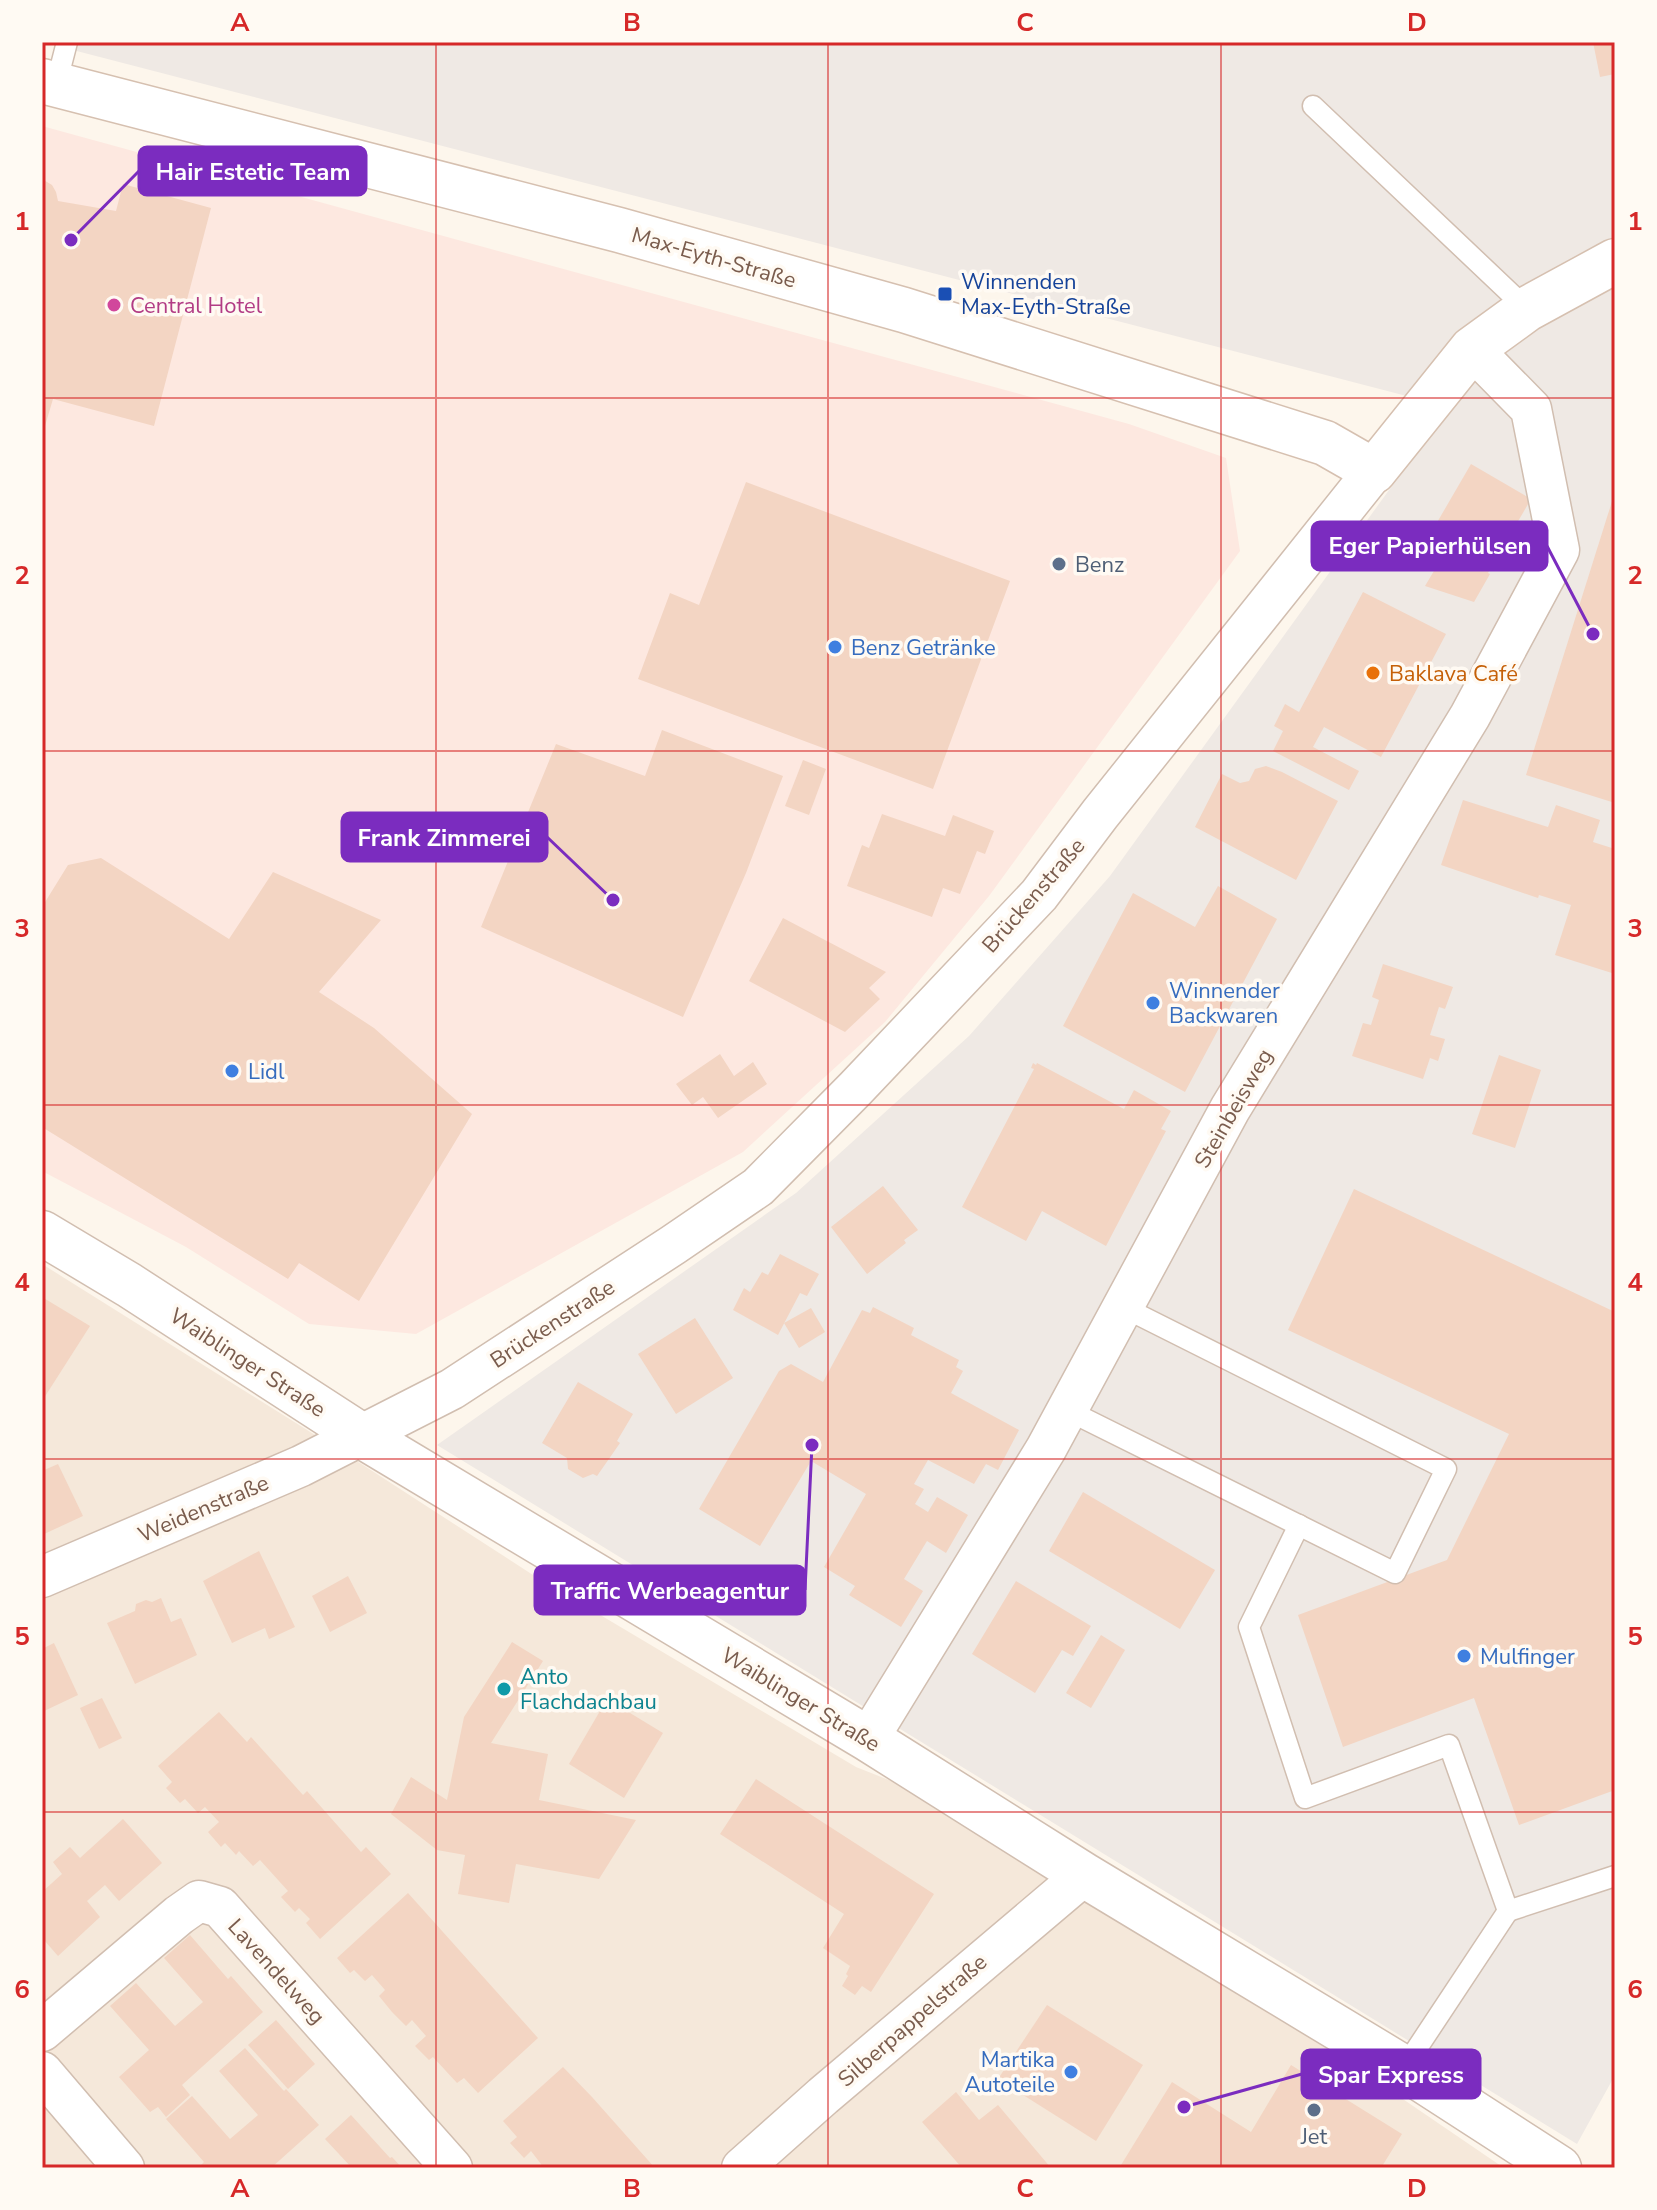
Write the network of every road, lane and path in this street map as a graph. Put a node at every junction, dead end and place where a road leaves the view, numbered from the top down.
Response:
1 (67, 42) edge
2 (49, 83) edge
3 (1313, 106) dead end
4 (1615, 261) edge
5 (1527, 309) junction
6 (1472, 349) junction
7 (1374, 471) junction
8 (42, 1233) edge
9 (1123, 1307) junction
10 (1067, 1410) junction
11 (362, 1436) junction
12 (1299, 1525) junction
13 (42, 1577) edge
14 (868, 1739) junction
15 (1084, 1875) junction
16 (1615, 1876) edge
17 (1508, 1911) junction
18 (42, 2031) edge
19 (1404, 2068) junction
20 (42, 2072) edge
21 (124, 2168) edge
22 (452, 2168) edge
23 (742, 2168) edge
24 (1559, 2168) edge

1 - 2 lane
2 - 7 street, Max-Eyth-Straße
3 - 5 lane
4 - 5 street, Brückenstraße
5 - 6 street, Brückenstraße
6 - 7 street, Brückenstraße
6 - 9 street, Steinbeisweg
7 - 11 street, Brückenstraße
8 - 11 street, Waiblinger Straße
9 - 10 street, Steinbeisweg
9 - 12 lane
10 - 12 lane
10 - 14 street, Steinbeisweg
11 - 13 street, Weidenstraße
11 - 14 street, Waiblinger Straße
12 - 17 lane
14 - 15 street, Waiblinger Straße
15 - 19 street, Waiblinger Straße
15 - 23 street, Silberpappelstraße
16 - 17 lane
17 - 19 lane
18 - 22 street, Lavendelweg
19 - 24 street, Waiblinger Straße
20 - 21 street

